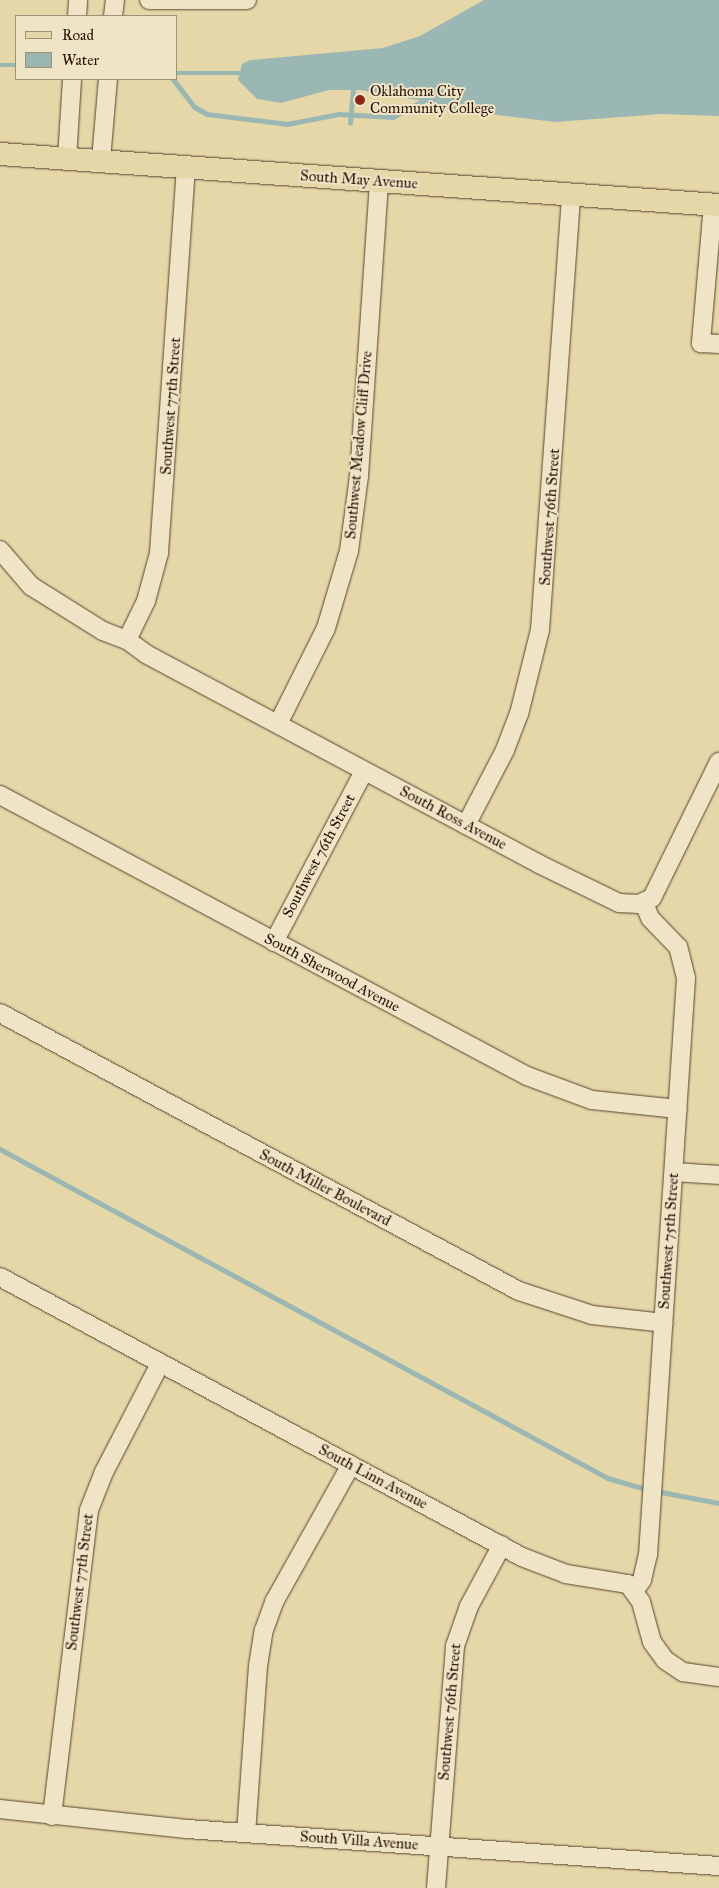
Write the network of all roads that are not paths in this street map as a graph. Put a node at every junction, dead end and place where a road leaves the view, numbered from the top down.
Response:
1 (78, 0) edge
2 (114, 0) edge
3 (149, 0) edge
4 (247, 0) edge
5 (77, 15) edge
6 (113, 15) edge
7 (72, 80) edge
8 (108, 80) edge
9 (0, 154) edge
10 (66, 158) junction
11 (101, 160) junction
12 (186, 167) junction
13 (379, 181) junction
14 (571, 195) junction
15 (716, 205) edge
16 (714, 247) edge
17 (712, 288) edge
18 (719, 344) edge
19 (0, 550) edge
20 (127, 640) junction
21 (278, 724) junction
22 (719, 762) edge
23 (364, 771) junction
24 (0, 795) edge
25 (466, 825) junction
26 (644, 903) junction
27 (274, 942) junction
28 (0, 1014) edge
29 (678, 1109) junction
30 (674, 1172) junction
31 (719, 1175) edge
32 (0, 1278) edge
33 (664, 1323) junction
34 (160, 1364) junction
35 (351, 1465) junction
36 (502, 1546) junction
37 (635, 1590) junction
38 (719, 1677) edge
39 (0, 1809) edge
40 (52, 1816) junction
41 (246, 1833) junction
42 (439, 1847) junction
43 (719, 1866) edge
44 (436, 1888) edge

1 - 5 street
2 - 6 street
3 - 4 street
7 - 10 street
8 - 11 street
9 - 10 main road, South May Avenue
10 - 11 main road, South May Avenue
11 - 12 main road, South May Avenue
12 - 13 main road, South May Avenue
12 - 20 street, Southwest 77th Street
13 - 14 main road, South May Avenue
13 - 21 street, Southwest Meadow Cliff Drive
14 - 15 main road, South May Avenue
14 - 25 street, Southwest 76th Street
15 - 16 street
16 - 17 street
17 - 18 street
19 - 20 street, South Ross Avenue
20 - 21 street, South Ross Avenue
21 - 23 street, South Ross Avenue
22 - 26 street
23 - 25 street, South Ross Avenue
23 - 27 street, Southwest 76th Street
24 - 27 street, South Sherwood Avenue
25 - 26 street, South Ross Avenue
26 - 29 street, Southwest 75th Street
27 - 29 street, South Sherwood Avenue
28 - 33 street, South Miller Boulevard
29 - 30 street, Southwest 75th Street
30 - 31 street
30 - 33 street, Southwest 75th Street
32 - 34 street, South Linn Avenue
33 - 37 street, Southwest 75th Street
34 - 35 street, South Linn Avenue
34 - 40 street, Southwest 77th Street
35 - 36 street, South Linn Avenue
35 - 41 street
36 - 37 street, South Linn Avenue
36 - 42 street, Southwest 76th Street
37 - 38 street
39 - 40 street, South Villa Avenue
40 - 41 street, South Villa Avenue
41 - 42 street, South Villa Avenue
42 - 43 street, South Villa Avenue
42 - 44 street, Southwest 76th Street

